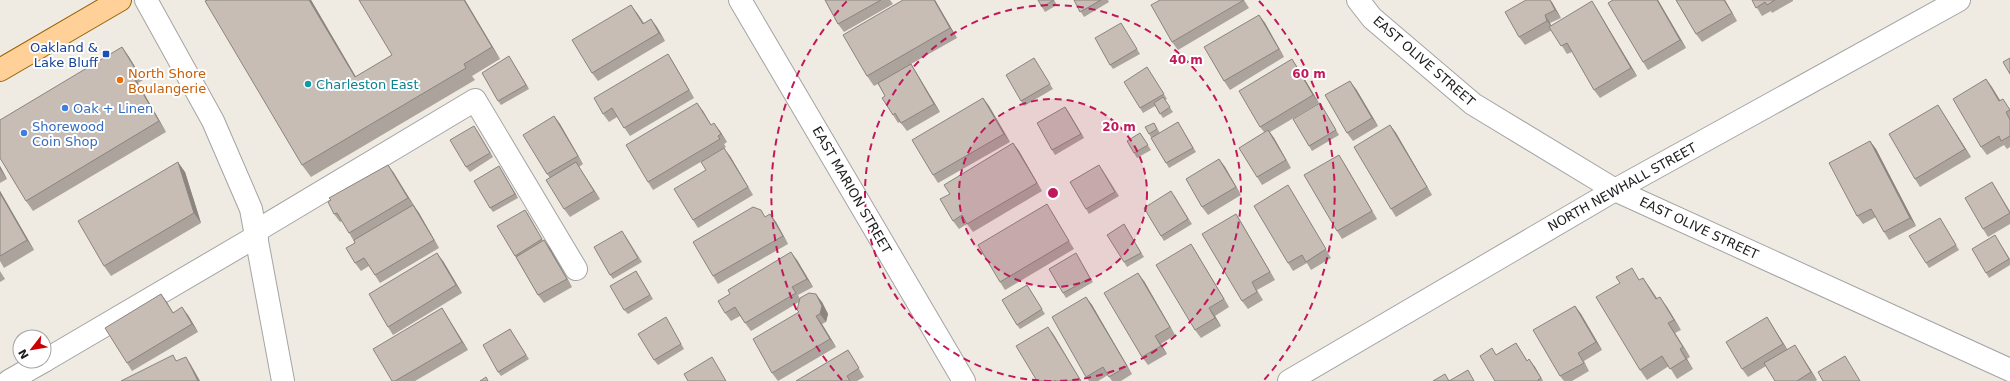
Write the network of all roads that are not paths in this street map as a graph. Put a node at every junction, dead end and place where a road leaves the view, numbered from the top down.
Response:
1 (120, 0) edge
2 (146, 0) edge
3 (740, 0) edge
4 (1358, 0) edge
5 (1956, 1) edge
6 (0, 70) edge
7 (1615, 190) junction
8 (256, 233) junction
9 (576, 269) dead end
10 (52, 356) edge
11 (30, 369) edge
12 (2010, 370) edge
13 (9, 381) edge
14 (283, 381) edge
15 (964, 381) edge
16 (1289, 381) edge

1 - 6 main road
2 - 8 street
3 - 15 street, EAST MARION STREET
4 - 7 street, EAST OLIVE STREET
5 - 7 street, NORTH NEWHALL STREET
7 - 12 street, EAST OLIVE STREET
7 - 16 street, NORTH NEWHALL STREET
8 - 9 street
8 - 10 street
8 - 14 street
11 - 13 street

